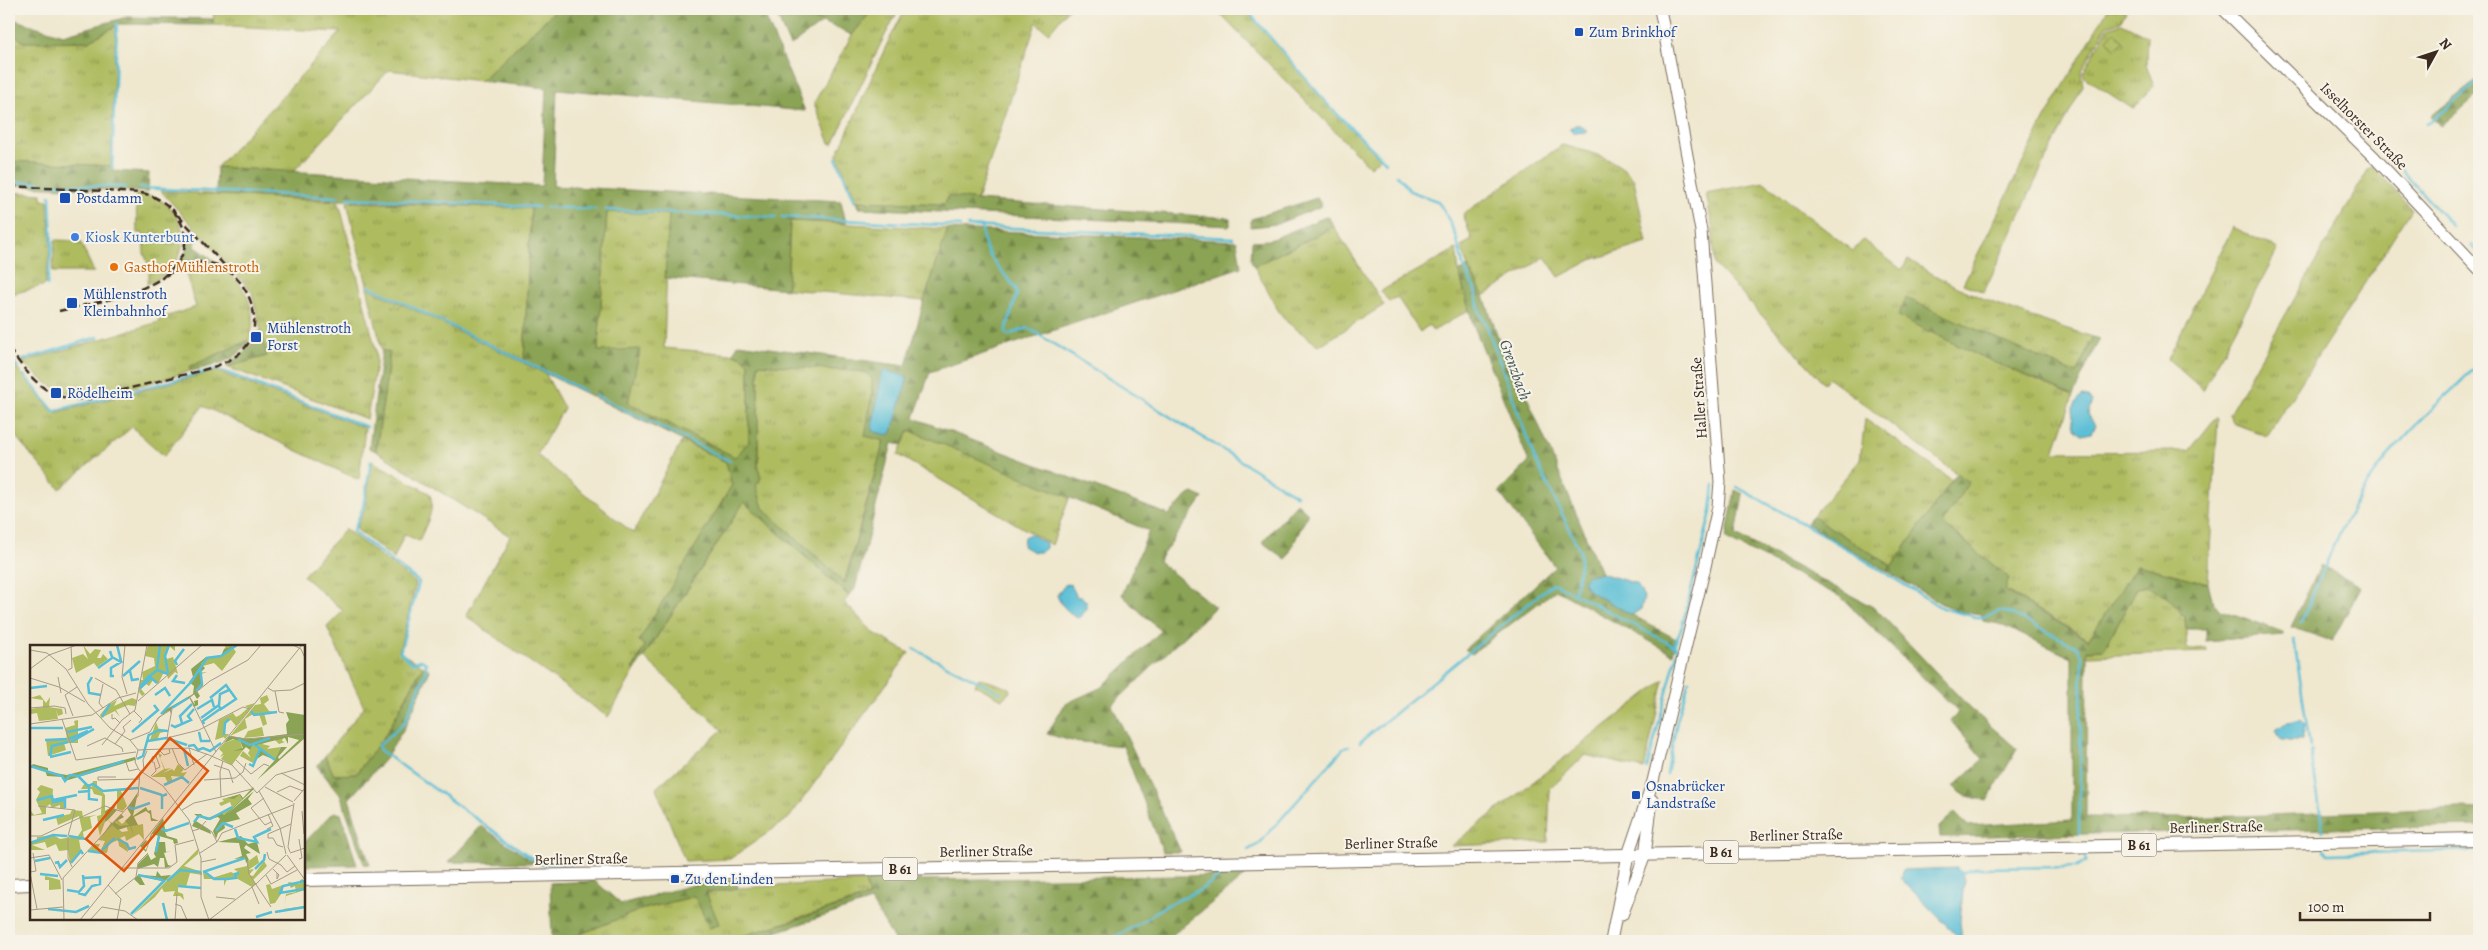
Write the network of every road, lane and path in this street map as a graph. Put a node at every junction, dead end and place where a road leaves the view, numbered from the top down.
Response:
1 (1660, 9) edge
2 (2223, 9) edge
3 (2479, 269) edge
4 (1653, 781) junction
5 (2479, 839) edge
6 (1628, 855) junction
7 (1645, 855) junction
8 (305, 880) edge
9 (30, 884) edge
10 (9, 885) edge
11 (30, 892) edge
12 (9, 893) edge
13 (1612, 941) edge

1 - 4 street, Haller Straße
2 - 3 street, Isselhorster Straße
4 - 6 street, Haller Straße
4 - 7 street, Haller Straße
5 - 7 main road, Berliner Straße / B 61
6 - 7 main road, Berliner Straße / B 61
6 - 8 main road, Berliner Straße / B 61
6 - 13 street
7 - 13 street
9 - 10 main road
11 - 12 main road

